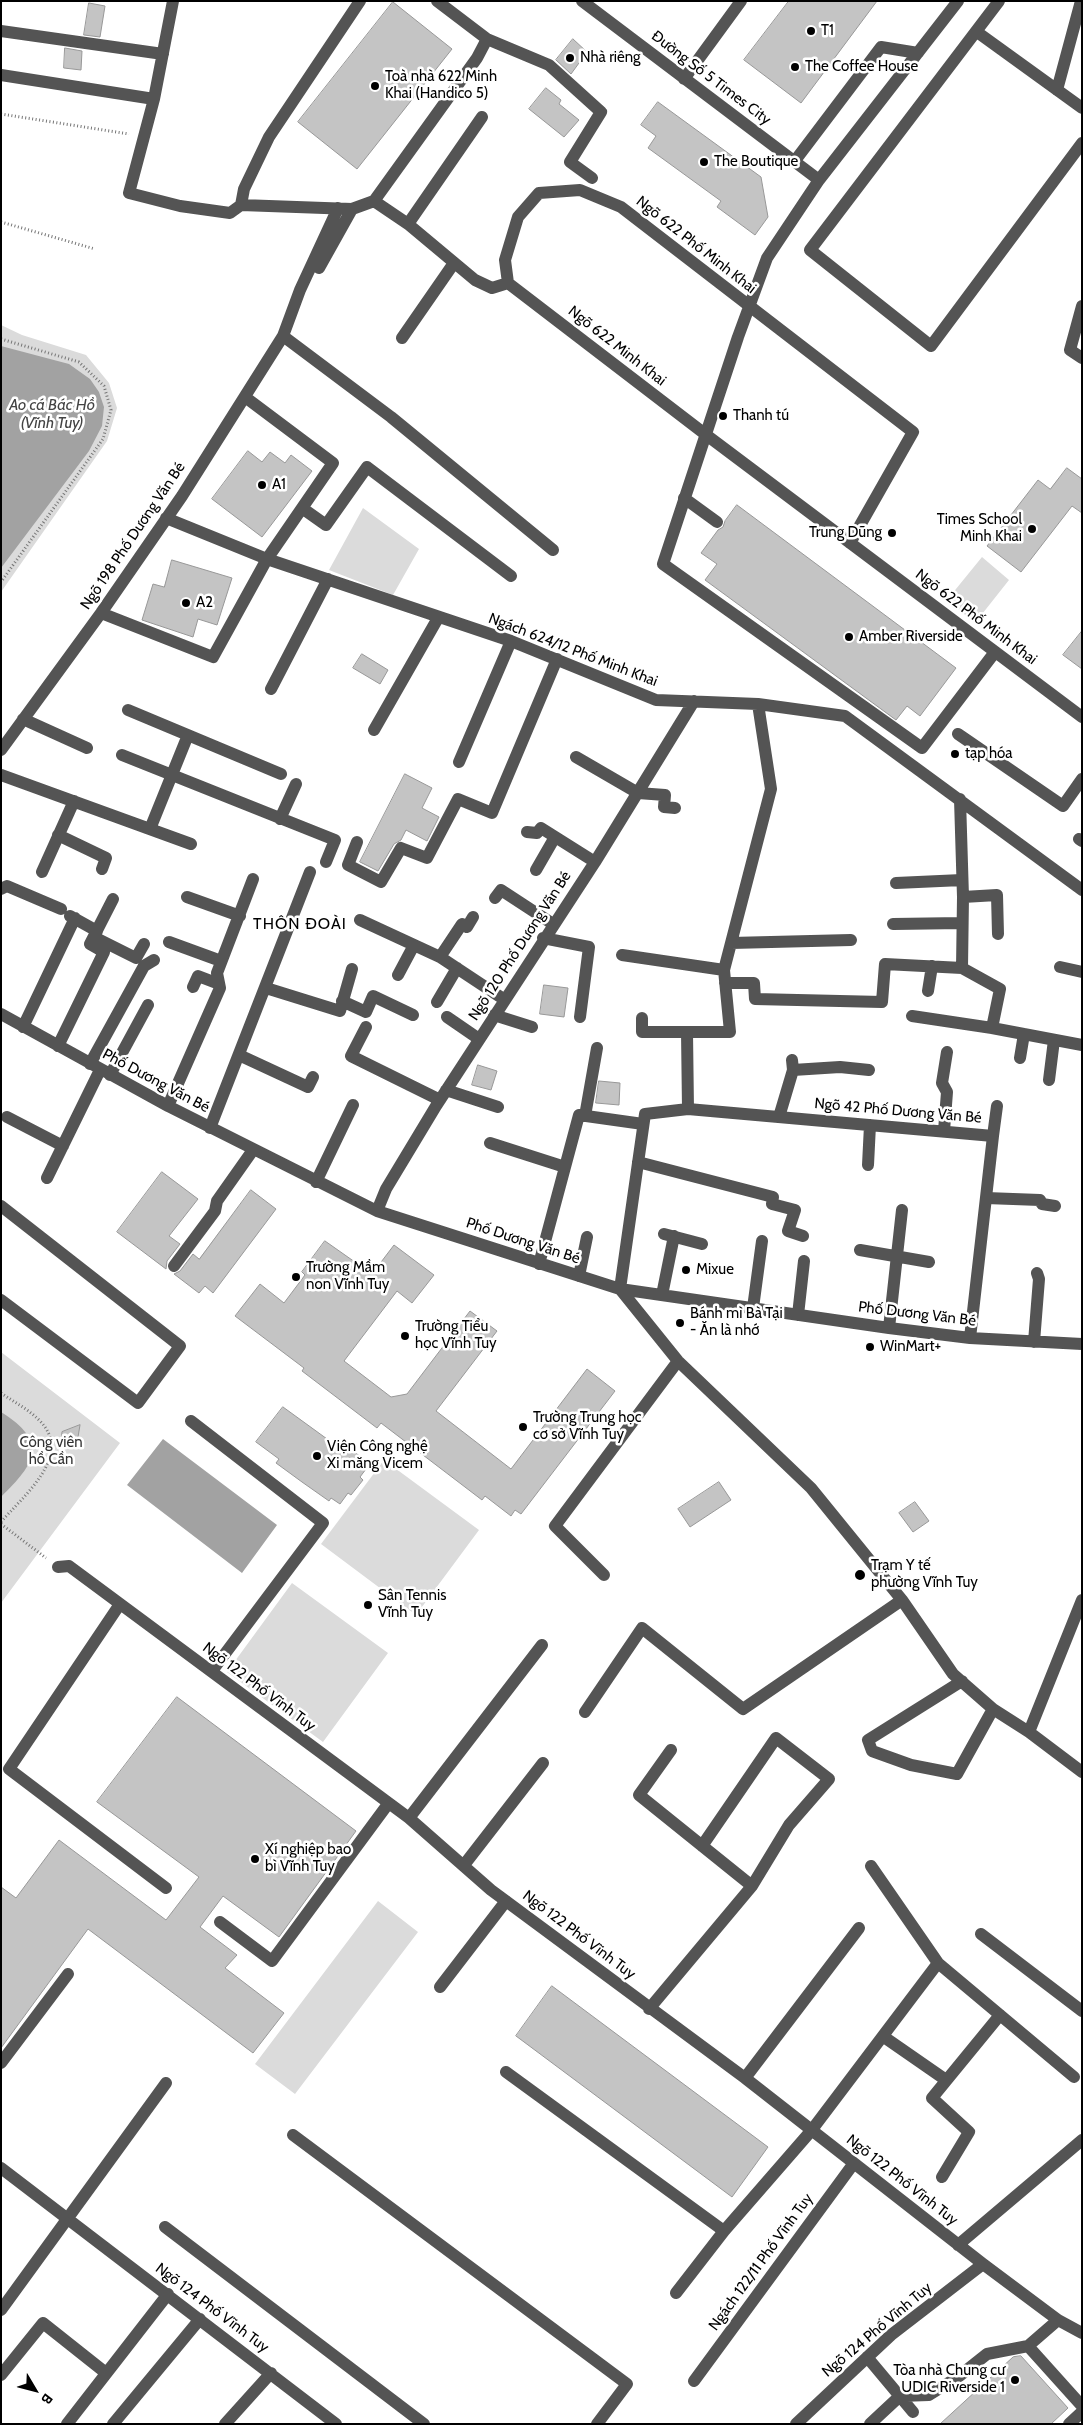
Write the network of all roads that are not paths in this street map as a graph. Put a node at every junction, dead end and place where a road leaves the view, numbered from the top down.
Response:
1 (173, 1) edge
2 (360, 1) edge
3 (437, 1) edge
4 (582, 1) edge
5 (741, 1) edge
6 (958, 1) edge
7 (999, 1) edge
8 (1081, 1) edge
9 (1, 31) edge
10 (977, 32) junction
11 (487, 39) junction
12 (918, 53) junction
13 (164, 54) junction
14 (1, 75) edge
15 (684, 79) junction
16 (1057, 90) junction
17 (154, 99) junction
18 (1082, 108) edge
19 (482, 117) dead end
20 (1082, 143) edge
21 (794, 162) junction
22 (592, 178) dead end
23 (820, 180) junction
24 (374, 201) junction
25 (241, 205) junction
26 (338, 208) junction
27 (352, 209) junction
28 (408, 224) junction
29 (454, 263) junction
30 (319, 269) dead end
31 (508, 283) junction
32 (1082, 306) edge
33 (748, 307) junction
34 (283, 336) junction
35 (402, 338) dead end
36 (1082, 358) edge
37 (244, 397) junction
38 (705, 434) junction
39 (684, 498) junction
40 (302, 508) junction
41 (166, 518) junction
42 (716, 522) dead end
43 (850, 543) junction
44 (553, 550) dead end
45 (267, 559) junction
46 (511, 576) dead end
47 (328, 579) junction
48 (101, 613) junction
49 (438, 618) junction
50 (511, 641) junction
51 (995, 652) junction
52 (557, 659) junction
53 (270, 689) dead end
54 (694, 701) junction
55 (758, 704) junction
56 (128, 710) dead end
57 (1082, 717) edge
58 (23, 720) junction
59 (374, 730) dead end
60 (958, 734) dead end
61 (188, 735) junction
62 (87, 748) dead end
63 (1, 750) edge
64 (122, 756) dead end
65 (576, 757) dead end
66 (459, 762) dead end
67 (1, 774) edge
68 (281, 774) dead end
69 (171, 776) junction
70 (1082, 779) edge
71 (296, 784) dead end
72 (638, 793) junction
73 (960, 799) junction
74 (74, 801) junction
75 (675, 808) dead end
76 (280, 819) junction
77 (150, 829) junction
78 (527, 832) dead end
79 (58, 835) junction
80 (555, 836) junction
81 (357, 842) dead end
82 (191, 844) dead end
83 (326, 862) dead end
84 (595, 862) junction
85 (102, 869) dead end
86 (536, 870) dead end
87 (42, 872) dead end
88 (310, 872) dead end
89 (253, 879) dead end
90 (962, 880) junction
91 (896, 883) dead end
92 (1082, 890) edge
93 (2, 891) edge
94 (187, 897) dead end
95 (962, 897) junction
96 (495, 898) dead end
97 (113, 899) dead end
98 (68, 914) junction
99 (240, 916) junction
100 (473, 917) dead end
101 (360, 920) dead end
102 (553, 924) junction
103 (893, 924) dead end
104 (962, 924) junction
105 (95, 934) junction
106 (998, 934) dead end
107 (543, 938) junction
108 (851, 940) dead end
109 (169, 942) dead end
110 (144, 944) dead end
111 (731, 944) junction
112 (414, 945) junction
113 (622, 955) dead end
114 (440, 957) junction
115 (154, 960) dead end
116 (221, 961) junction
117 (932, 966) junction
118 (1060, 967) dead end
119 (457, 968) junction
120 (962, 968) junction
121 (352, 969) dead end
122 (1082, 972) edge
123 (398, 975) dead end
124 (725, 977) junction
125 (219, 984) junction
126 (193, 987) dead end
127 (266, 988) junction
128 (928, 991) dead end
129 (505, 1000) junction
130 (342, 1001) junction
131 (437, 1002) dead end
132 (148, 1005) dead end
133 (1, 1014) edge
134 (413, 1015) dead end
135 (494, 1015) junction
136 (912, 1016) dead end
137 (448, 1017) dead end
138 (580, 1017) dead end
139 (642, 1018) dead end
140 (23, 1027) junction
141 (366, 1027) dead end
142 (532, 1027) dead end
143 (992, 1028) junction
144 (687, 1032) junction
145 (1024, 1034) junction
146 (479, 1039) junction
147 (1054, 1040) junction
148 (1082, 1045) edge
149 (58, 1046) junction
150 (597, 1048) dead end
151 (947, 1052) dead end
152 (239, 1055) junction
153 (1020, 1058) dead end
154 (100, 1070) junction
155 (869, 1070) dead end
156 (313, 1077) dead end
157 (1049, 1080) dead end
158 (443, 1095) junction
159 (354, 1105) dead end
160 (168, 1106) junction
161 (997, 1106) dead end
162 (498, 1107) dead end
163 (688, 1109) junction
164 (585, 1116) junction
165 (7, 1117) dead end
166 (779, 1117) junction
167 (643, 1124) junction
168 (870, 1125) junction
169 (210, 1128) junction
170 (944, 1132) junction
171 (994, 1136) junction
172 (490, 1143) dead end
173 (63, 1146) junction
174 (253, 1150) junction
175 (638, 1162) junction
176 (868, 1165) dead end
177 (564, 1167) junction
178 (47, 1178) dead end
179 (316, 1182) junction
180 (986, 1198) junction
181 (1, 1206) edge
182 (1056, 1206) dead end
183 (902, 1210) dead end
184 (377, 1211) junction
185 (587, 1236) dead end
186 (803, 1236) dead end
187 (762, 1241) dead end
188 (702, 1244) dead end
189 (860, 1250) dead end
190 (898, 1257) junction
191 (804, 1261) dead end
192 (929, 1262) dead end
193 (539, 1264) junction
194 (174, 1266) dead end
195 (1037, 1273) dead end
196 (579, 1276) junction
197 (620, 1290) junction
198 (662, 1296) junction
199 (1, 1300) edge
200 (753, 1308) junction
201 (798, 1315) junction
202 (889, 1328) junction
203 (970, 1338) junction
204 (1034, 1342) junction
205 (1082, 1344) edge
206 (678, 1361) junction
207 (191, 1421) dead end
208 (58, 1567) road end
209 (604, 1574) dead end
210 (902, 1600) junction
211 (1082, 1602) edge
212 (120, 1604) junction
213 (542, 1645) dead end
214 (212, 1672) junction
215 (962, 1681) junction
216 (993, 1709) junction
217 (585, 1712) dead end
218 (1029, 1732) junction
219 (671, 1750) dead end
220 (543, 1763) dead end
221 (1082, 1772) edge
222 (388, 1804) junction
223 (409, 1818) junction
224 (702, 1846) junction
225 (464, 1865) junction
226 (871, 1866) dead end
227 (752, 1886) junction
228 (166, 1888) dead end
229 (506, 1901) junction
230 (220, 1922) dead end
231 (858, 1928) dead end
232 (981, 1934) dead end
233 (938, 1963) junction
234 (68, 1974) dead end
235 (440, 1987) dead end
236 (649, 2009) junction
237 (1082, 2011) edge
238 (1000, 2015) junction
239 (884, 2037) junction
240 (1, 2063) edge
241 (506, 2072) dead end
242 (1074, 2077) dead end
243 (745, 2078) junction
244 (946, 2080) junction
245 (166, 2083) dead end
246 (811, 2132) junction
247 (293, 2135) dead end
248 (1082, 2140) edge
249 (854, 2162) junction
250 (1, 2168) edge
251 (942, 2177) dead end
252 (68, 2218) junction
253 (165, 2227) dead end
254 (724, 2231) junction
255 (958, 2245) junction
256 (983, 2264) junction
257 (676, 2293) dead end
258 (168, 2294) junction
259 (1, 2310) edge
260 (200, 2319) junction
261 (1058, 2320) junction
262 (1082, 2333) edge
263 (1028, 2346) junction
264 (867, 2357) junction
265 (106, 2373) junction
266 (271, 2373) junction
267 (1, 2375) edge
268 (694, 2381) dead end
269 (900, 2396) junction
270 (1082, 2406) edge
271 (912, 2412) dead end
272 (1082, 2412) edge
273 (67, 2424) edge
274 (113, 2424) edge
275 (225, 2424) edge
276 (336, 2424) edge
277 (424, 2424) edge
278 (597, 2424) edge
279 (796, 2424) edge
280 (870, 2424) edge
281 (1069, 2424) edge

1 - 13 street
2 - 25 street
3 - 11 street
4 - 15 street, Đường Số 5 Times City
5 - 15 street
6 - 12 street
7 - 10 street
8 - 16 street
9 - 13 street
10 - 16 street
10 - 20 street
11 - 22 street
11 - 24 street
12 - 21 street
12 - 23 street
13 - 17 street
14 - 17 street
15 - 21 street, Đường Số 5 Times City
16 - 18 street
17 - 25 street
19 - 28 street
21 - 23 street, Đường Số 5 Times City
23 - 33 street
24 - 27 street
24 - 28 street
25 - 26 street
26 - 27 street
26 - 34 street, Ngõ 198 Phố Dương Văn Bé
27 - 30 street
28 - 29 street
29 - 31 street
29 - 35 street
31 - 33 street, Ngõ 622 Phố Minh Khai
31 - 38 street, Ngõ 622 Minh Khai
32 - 36 street
33 - 38 street
33 - 43 street, Ngõ 622 Phố Minh Khai
34 - 37 street, Ngõ 198 Phố Dương Văn Bé
34 - 44 street
37 - 40 street
37 - 41 street, Ngõ 198 Phố Dương Văn Bé
38 - 39 street
38 - 43 street, Ngõ 622 Phố Minh Khai
39 - 42 street
39 - 51 street
40 - 45 street
40 - 46 street
41 - 45 street, Ngách 624/12 Phố Minh Khai
41 - 48 street, Ngõ 198 Phố Dương Văn Bé
43 - 51 street, Ngõ 622 Phố Minh Khai
45 - 47 street, Ngách 624/12 Phố Minh Khai
45 - 48 street
47 - 49 street, Ngách 624/12 Phố Minh Khai
47 - 53 street
48 - 58 street, Ngõ 198 Phố Dương Văn Bé
49 - 50 street, Ngách 624/12 Phố Minh Khai
49 - 59 street
50 - 52 street, Ngách 624/12 Phố Minh Khai
50 - 66 street
51 - 57 street, Ngõ 622 Phố Minh Khai
52 - 54 street, Ngách 624/12 Phố Minh Khai
52 - 81 street
54 - 55 street, Ngách 624/12 Phố Minh Khai
54 - 72 street, Ngõ 120 Phố Dương Văn Bé
55 - 73 street, Ngách 624/12 Phố Minh Khai
55 - 111 street
56 - 61 street
58 - 62 street
58 - 63 street, Ngõ 198 Phố Dương Văn Bé
60 - 70 street
61 - 68 street
61 - 69 street
64 - 69 street
65 - 72 street
67 - 74 street
69 - 76 street
69 - 77 street
71 - 76 street
72 - 75 street
72 - 84 street, Ngõ 120 Phố Dương Văn Bé
73 - 90 street
73 - 92 street, Ngách 624/12 Phố Minh Khai
74 - 77 street
74 - 79 street
76 - 83 street
77 - 82 street
78 - 80 street
79 - 85 street
79 - 87 street
80 - 84 street
80 - 86 street
84 - 102 street, Ngõ 120 Phố Dương Văn Bé
88 - 127 street
89 - 99 street
90 - 91 street
90 - 95 street
93 - 98 street
94 - 99 street
95 - 104 street
95 - 106 street
96 - 102 street
97 - 105 street
98 - 105 street
98 - 140 street
99 - 116 street
100 - 114 street
101 - 112 street
102 - 107 street, Ngõ 120 Phố Dương Văn Bé
103 - 104 street
104 - 120 street
105 - 110 street
105 - 149 street
107 - 129 street, Ngõ 120 Phố Dương Văn Bé
107 - 138 street
108 - 111 street
109 - 116 street
111 - 124 street
112 - 114 street
112 - 123 street
113 - 124 street
114 - 119 street
115 - 154 street
116 - 125 street
117 - 120 street
117 - 124 street
117 - 128 street
118 - 122 street
119 - 129 street
119 - 131 street
120 - 143 street
121 - 130 street
124 - 144 street
125 - 126 street
125 - 160 street
127 - 130 street
127 - 152 street
129 - 135 street, Ngõ 120 Phố Dương Văn Bé
130 - 134 street
132 - 154 street
133 - 140 street, Phố Dương Văn Bé
135 - 142 street
135 - 146 street, Ngõ 120 Phố Dương Văn Bé
136 - 143 street
137 - 146 street
139 - 144 street
140 - 149 street, Phố Dương Văn Bé
141 - 158 street
143 - 145 street
144 - 163 street
145 - 147 street
145 - 153 street
146 - 158 street, Ngõ 120 Phố Dương Văn Bé
147 - 148 street
147 - 157 street
149 - 154 street, Phố Dương Văn Bé
150 - 164 street
151 - 170 street
152 - 156 street
152 - 169 street
154 - 160 street, Phố Dương Văn Bé
154 - 173 street
155 - 166 street
158 - 162 street
158 - 184 street, Ngõ 120 Phố Dương Văn Bé
159 - 179 street
160 - 169 street, Phố Dương Văn Bé
161 - 171 street
163 - 166 street, Ngõ 42 Phố Dương Văn Bé
163 - 167 street, Ngõ 42 Phố Dương Văn Bé
164 - 167 street
164 - 177 street
165 - 173 street
166 - 168 street, Ngõ 42 Phố Dương Văn Bé
167 - 175 street
168 - 170 street, Ngõ 42 Phố Dương Văn Bé
168 - 176 street
169 - 174 street, Phố Dương Văn Bé
170 - 171 street, Ngõ 42 Phố Dương Văn Bé
171 - 180 street, Ngõ 42 Phố Dương Văn Bé
172 - 177 street
173 - 178 street
174 - 179 street, Phố Dương Văn Bé
174 - 194 street
175 - 186 street
175 - 197 street
177 - 193 street
179 - 184 street, Phố Dương Văn Bé
180 - 182 street
180 - 203 street, Ngõ 42 Phố Dương Văn Bé
181 - 199 street
183 - 190 street
184 - 193 street, Phố Dương Văn Bé
185 - 196 street
187 - 200 street
188 - 198 street
189 - 190 street
190 - 192 street
190 - 202 street
191 - 201 street
193 - 196 street, Phố Dương Văn Bé
195 - 204 street
196 - 197 street, Phố Dương Văn Bé
197 - 198 street, Phố Dương Văn Bé
197 - 206 street
198 - 200 street, Phố Dương Văn Bé
200 - 201 street, Phố Dương Văn Bé
201 - 202 street, Phố Dương Văn Bé
202 - 203 street, Phố Dương Văn Bé
203 - 204 street, Phố Dương Văn Bé
204 - 205 street, Phố Dương Văn Bé
206 - 209 street
206 - 210 street
207 - 214 street
208 - 212 street, Ngõ 122 Phố Vĩnh Tuy
210 - 215 street
210 - 217 street
211 - 218 street
212 - 214 street, Ngõ 122 Phố Vĩnh Tuy
212 - 228 street
213 - 223 street
214 - 222 street, Ngõ 122 Phố Vĩnh Tuy
215 - 216 street
215 - 216 street
216 - 218 street
218 - 221 street
219 - 224 street
220 - 225 street
222 - 223 street, Ngõ 122 Phố Vĩnh Tuy
222 - 230 street
223 - 225 street, Ngõ 122 Phố Vĩnh Tuy
224 - 227 street
224 - 227 street
225 - 229 street, Ngõ 122 Phố Vĩnh Tuy
226 - 233 street
227 - 236 street
229 - 235 street
229 - 236 street, Ngõ 122 Phố Vĩnh Tuy
231 - 243 street
232 - 237 street
233 - 238 street
233 - 239 street
234 - 240 street
236 - 243 street, Ngõ 122 Phố Vĩnh Tuy
238 - 242 street
238 - 244 street
239 - 244 street
239 - 246 street
241 - 254 street
243 - 246 street, Ngõ 122 Phố Vĩnh Tuy
244 - 251 street
245 - 252 street
246 - 249 street, Ngõ 122 Phố Vĩnh Tuy
246 - 254 street
247 - 278 street
248 - 255 street
249 - 255 street, Ngõ 122 Phố Vĩnh Tuy
249 - 268 street, Ngách 122/11 Phố Vĩnh Tuy
250 - 252 street, Ngõ 124 Phố Vĩnh Tuy
252 - 258 street, Ngõ 124 Phố Vĩnh Tuy
252 - 259 street
253 - 277 street
254 - 257 street
255 - 256 street, Ngõ 122 Phố Vĩnh Tuy
256 - 261 street, Ngõ 122 Phố Vĩnh Tuy
256 - 264 street, Ngõ 124 Phố Vĩnh Tuy
258 - 260 street, Ngõ 124 Phố Vĩnh Tuy
258 - 265 street
260 - 266 street, Ngõ 124 Phố Vĩnh Tuy
260 - 274 street
261 - 262 street, Ngõ 122 Phố Vĩnh Tuy
261 - 263 street
263 - 269 street
263 - 270 street
264 - 269 street
264 - 279 street, Ngõ 124 Phố Vĩnh Tuy
265 - 267 street
265 - 273 street
266 - 275 street
266 - 276 street, Ngõ 124 Phố Vĩnh Tuy
269 - 271 street
269 - 280 street
272 - 281 street

